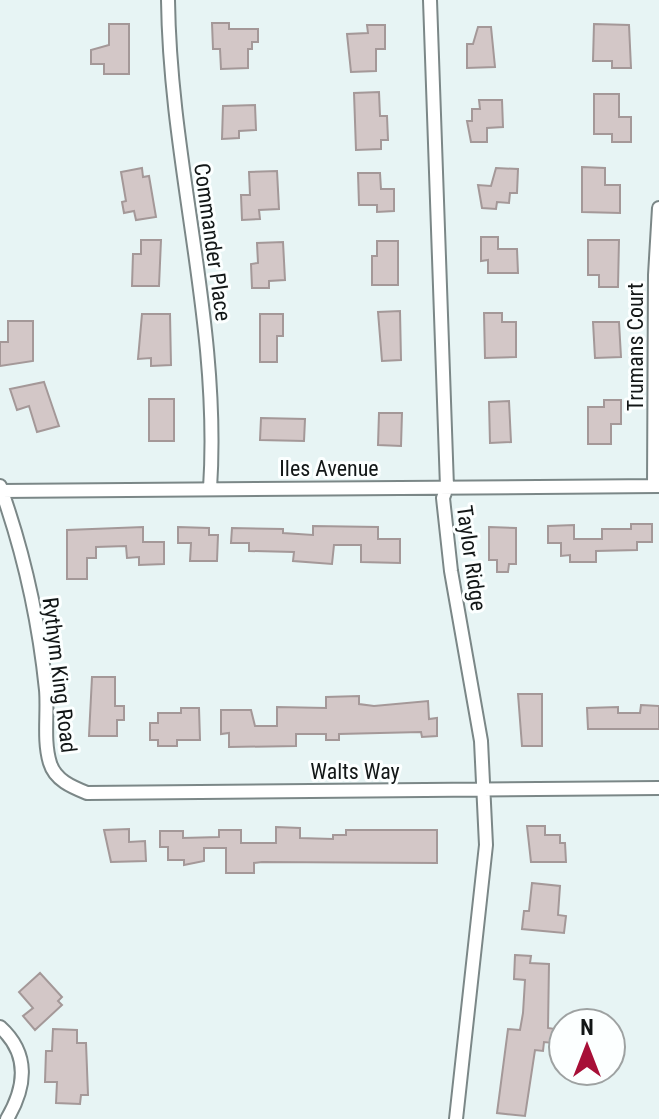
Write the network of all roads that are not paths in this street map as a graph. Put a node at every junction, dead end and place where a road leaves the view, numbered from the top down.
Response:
1 (168, 0) edge
2 (430, 0) edge
3 (659, 208) edge
4 (656, 486) edge
5 (447, 487) junction
6 (1, 489) edge
7 (210, 489) junction
8 (57, 776) joint
9 (659, 788) edge
10 (484, 790) junction
11 (0, 1027) edge
12 (7, 1119) edge
13 (456, 1119) edge

1 - 7 street, Commander Place
2 - 5 street, Taylor Ridge
3 - 4 street, Trumans Court
4 - 5 street, Iles Avenue
5 - 7 street, Iles Avenue
5 - 10 street, Taylor Ridge
6 - 7 street, Iles Avenue
6 - 8 street, Rythym King Road
8 - 10 street, Walts Way
9 - 10 street, Walts Way
10 - 13 street, Taylor Ridge
11 - 12 street

